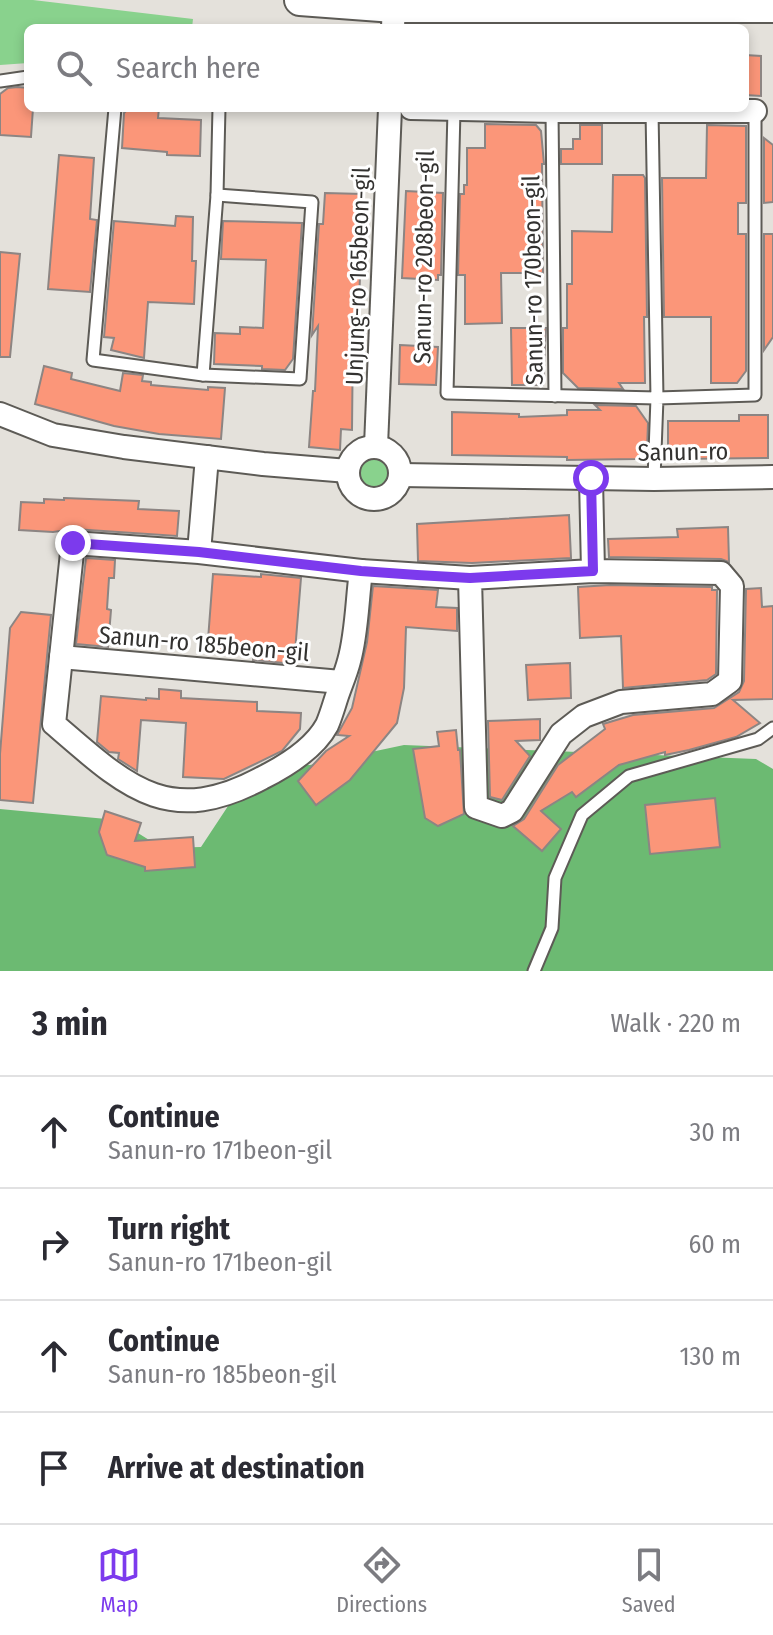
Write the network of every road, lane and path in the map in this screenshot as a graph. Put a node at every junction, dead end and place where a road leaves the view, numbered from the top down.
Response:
1 (300, 0) edge
2 (773, 7) edge
3 (394, 12) edge
4 (24, 78) edge
5 (0, 81) edge
6 (749, 111) edge
7 (755, 111) joint
8 (115, 112) edge
9 (219, 112) edge
10 (390, 112) edge
11 (454, 112) edge
12 (552, 112) edge
13 (652, 112) edge
14 (217, 195) junction
15 (203, 375) junction
16 (555, 396) junction
17 (657, 398) junction
18 (0, 414) edge
19 (376, 446) junction
20 (207, 457) junction
21 (348, 471) junction
22 (401, 475) junction
23 (773, 477) edge
24 (591, 478) junction
25 (654, 479) junction
26 (199, 552) junction
27 (361, 571) junction
28 (593, 571) junction
29 (470, 578) junction
30 (61, 657) junction
31 (341, 682) junction
32 (773, 728) edge
33 (534, 971) edge

1 - 3 main road
2 - 3 main road
4 - 5 lane
6 - 7 street
7 - 17 lane, Sanun-ro 170beon-gil
8 - 15 lane
9 - 14 lane
10 - 19 street, Unjung-ro 165beon-gil
11 - 16 lane, Sanun-ro 208beon-gil
12 - 16 lane, Sanun-ro 170beon-gil
13 - 17 lane
14 - 15 lane
14 - 15 lane, Unjung-ro 165beon-gil
16 - 17 lane, Sanun-ro 170beon-gil
17 - 25 lane
18 - 20 street
19 - 21 street
19 - 22 street
20 - 21 street
20 - 26 street
21 - 22 street
22 - 24 street, Sanun-ro
23 - 25 street, Sanun-ro
24 - 25 street, Sanun-ro
24 - 28 street
26 - 27 street, Sanun-ro 185beon-gil
26 - 30 street, Sanun-ro 185beon-gil
27 - 29 street, Sanun-ro 185beon-gil
27 - 31 street, Sanun-ro 185beon-gil
28 - 29 street, Sanun-ro 185beon-gil
28 - 29 street, Sanun-ro 185beon-gil
30 - 31 street, Sanun-ro 185beon-gil
30 - 31 street, Sanun-ro 185beon-gil
32 - 33 lane

